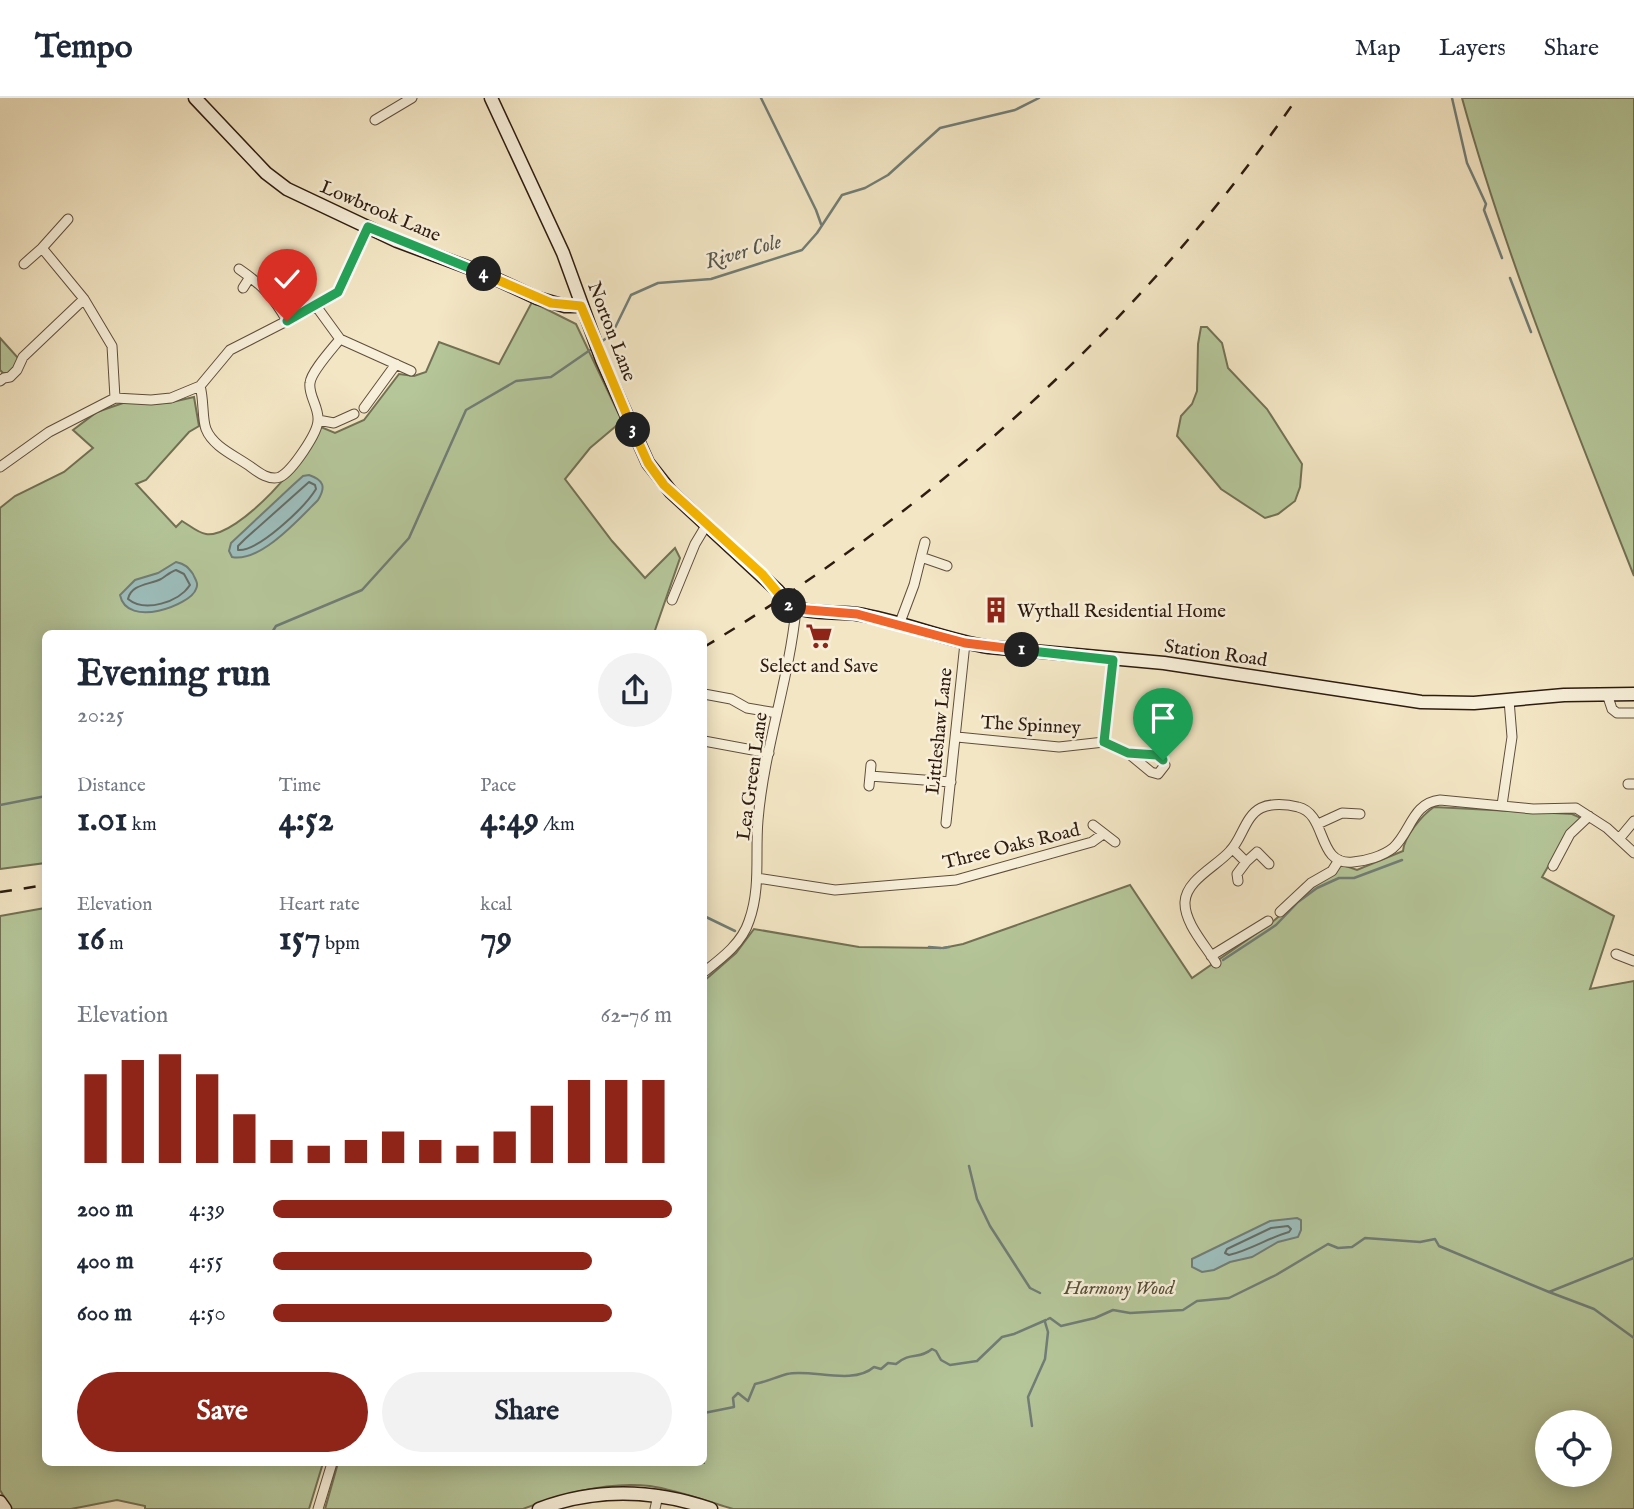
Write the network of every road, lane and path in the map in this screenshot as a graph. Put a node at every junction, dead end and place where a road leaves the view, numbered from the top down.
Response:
1 (195, 98) edge
2 (412, 98) edge
3 (491, 98) edge
4 (375, 120) dead end
5 (68, 219) dead end
6 (368, 227) junction
7 (42, 248) junction
8 (24, 264) dead end
9 (239, 269) dead end
10 (250, 277) junction
11 (243, 288) dead end
12 (85, 299) junction
13 (316, 306) junction
14 (581, 306) junction
15 (287, 321) junction
16 (340, 339) junction
17 (396, 364) junction
18 (411, 371) dead end
19 (0, 381) edge
20 (200, 386) junction
21 (115, 398) junction
22 (364, 408) dead end
23 (354, 415) dead end
24 (318, 420) junction
25 (0, 467) edge
26 (707, 524) junction
27 (925, 542) dead end
28 (921, 557) junction
29 (947, 566) dead end
30 (672, 600) dead end
31 (796, 609) junction
32 (899, 625) junction
33 (965, 643) junction
34 (1113, 660) junction
35 (1607, 694) junction
36 (1634, 694) edge
37 (707, 695) edge
38 (1509, 700) junction
39 (777, 713) junction
40 (1634, 713) edge
41 (957, 737) junction
42 (707, 742) edge
43 (1104, 742) junction
44 (769, 753) junction
45 (1128, 753) dead end
46 (871, 765) dead end
47 (951, 782) junction
48 (1503, 805) junction
49 (1360, 814) dead end
50 (1590, 816) junction
51 (1634, 821) edge
52 (946, 823) dead end
53 (1318, 824) junction
54 (1093, 825) dead end
55 (1103, 834) junction
56 (1619, 839) junction
57 (1115, 842) dead end
58 (1233, 849) junction
59 (1634, 853) edge
60 (1339, 860) junction
61 (1246, 862) junction
62 (1269, 864) dead end
63 (1553, 866) dead end
64 (757, 878) junction
65 (1238, 881) dead end
66 (1280, 912) dead end
67 (1268, 921) dead end
68 (1616, 954) dead end
69 (1634, 961) edge
70 (707, 969) edge
71 (331, 1466) edge
72 (658, 1494) junction
73 (0, 1502) edge
74 (5, 1509) edge
75 (318, 1509) edge
76 (539, 1509) edge
77 (655, 1509) edge
78 (711, 1509) edge

1 - 6 street, Lowbrook Lane
2 - 4 street
3 - 14 street, Norton Lane
5 - 7 street
6 - 13 street
6 - 14 street, Lowbrook Lane
7 - 8 street
7 - 12 street
9 - 10 street
10 - 11 street
10 - 15 street
12 - 19 street
12 - 21 street
13 - 15 street
13 - 16 street
14 - 26 street, Norton Lane
15 - 20 street
16 - 17 street
16 - 24 street
17 - 18 street
17 - 22 street
20 - 21 street
20 - 24 street
21 - 25 street
23 - 24 street
26 - 30 street
26 - 31 street, Norton Lane
27 - 28 street
28 - 29 street
28 - 32 street
31 - 32 street, Station Road
31 - 39 street, Lea Green Lane
32 - 33 street, Station Road
33 - 34 street, Station Road
33 - 41 street, Littleshaw Lane
34 - 38 street, Station Road
34 - 43 street, The Spinney
35 - 36 street, Station Road
35 - 38 street, Station Road
35 - 40 street
37 - 39 street
38 - 48 street
39 - 44 street, Lea Green Lane
41 - 43 street, The Spinney
41 - 47 street, Littleshaw Lane
42 - 44 street
43 - 45 street, The Spinney
44 - 64 street, Lea Green Lane
46 - 47 street
47 - 52 street, Littleshaw Lane
48 - 50 street
48 - 60 street
49 - 53 street
50 - 56 street
50 - 63 street
51 - 56 street
53 - 58 street
53 - 60 street
54 - 55 street, Three Oaks Road
55 - 57 street, Three Oaks Road
55 - 64 street, Three Oaks Road
56 - 59 street
58 - 61 street
58 - 67 street
60 - 66 street
61 - 62 street
61 - 65 street
64 - 70 street, Lea Green Lane
68 - 69 street
71 - 75 street
72 - 76 street
72 - 77 street
72 - 78 street
73 - 74 street

